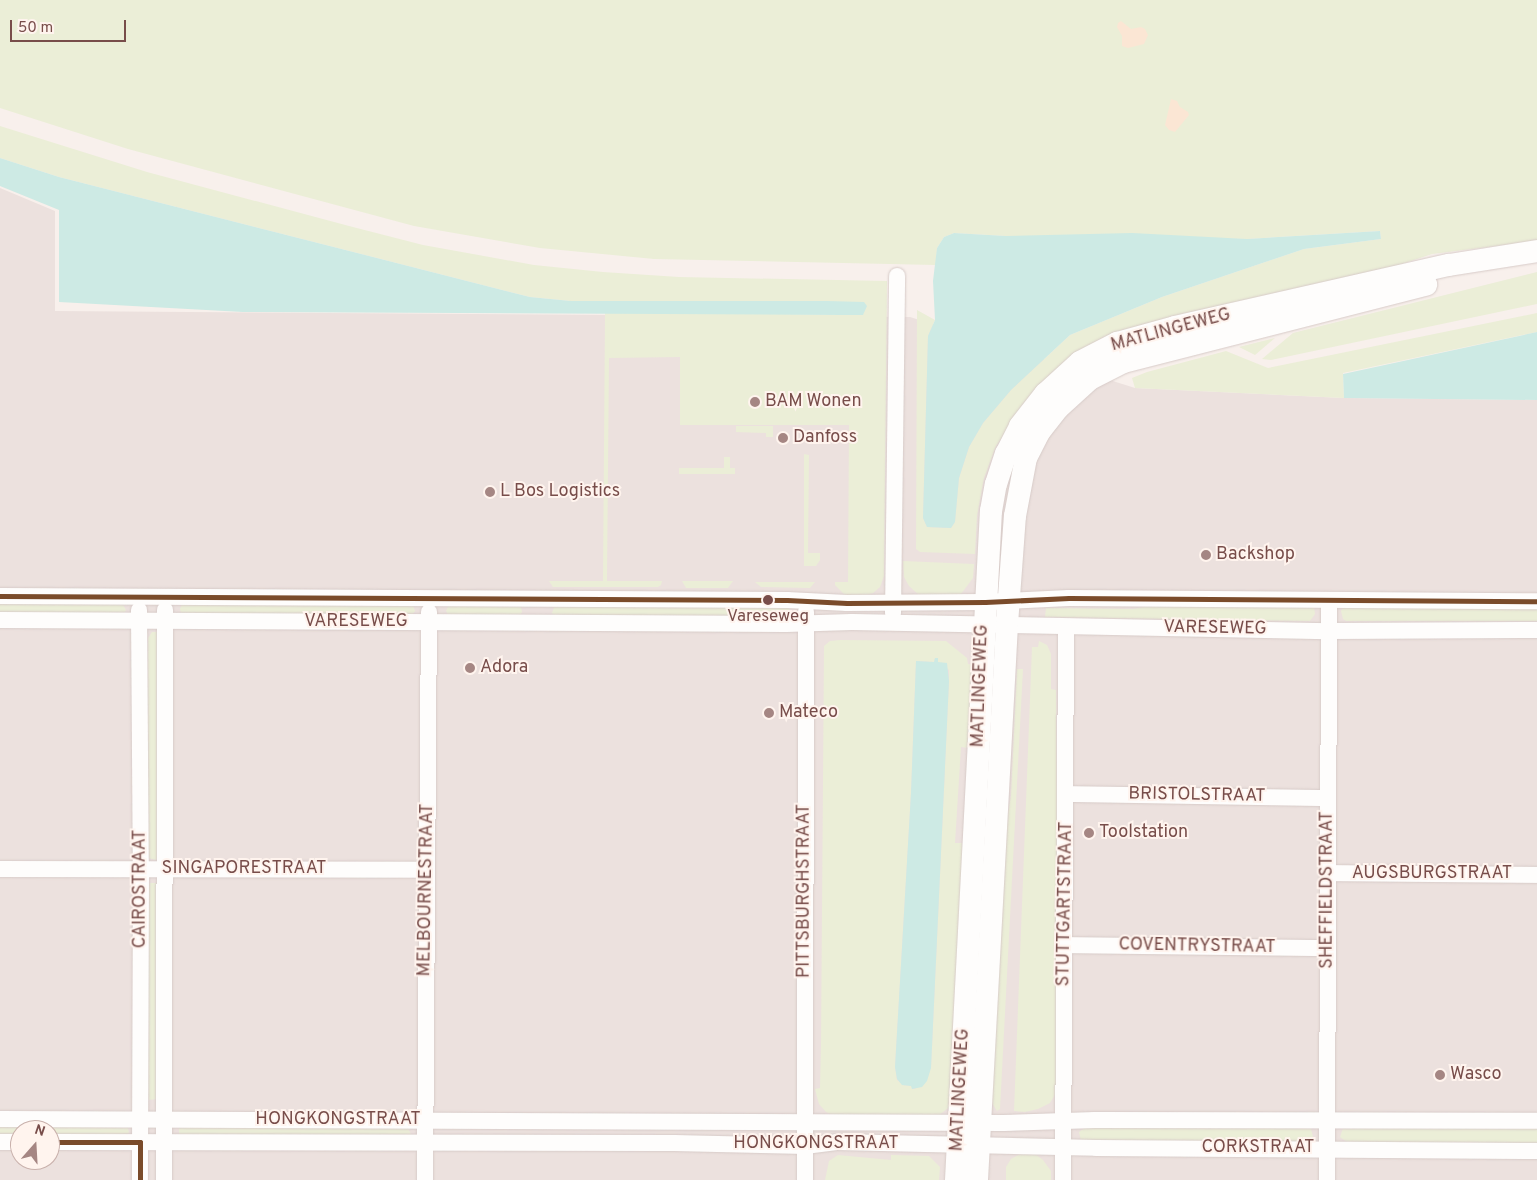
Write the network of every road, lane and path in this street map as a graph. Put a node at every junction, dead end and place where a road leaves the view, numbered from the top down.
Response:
1 (1537, 252) edge
2 (897, 276) dead end
3 (0, 596) edge
4 (139, 597) junction
5 (165, 598) junction
6 (430, 599) junction
7 (1009, 600) junction
8 (1329, 601) junction
9 (1537, 601) edge
10 (806, 602) junction
11 (985, 602) junction
12 (893, 603) junction
13 (0, 620) edge
14 (139, 620) junction
15 (165, 621) junction
16 (806, 622) junction
17 (429, 623) junction
18 (892, 623) junction
19 (984, 624) junction
20 (1007, 624) junction
21 (1066, 627) junction
22 (1537, 630) edge
23 (1329, 631) junction
24 (1067, 794) junction
25 (1327, 798) junction
26 (0, 869) edge
27 (141, 869) junction
28 (165, 869) junction
29 (428, 870) junction
30 (1328, 873) junction
31 (1537, 875) edge
32 (1065, 945) junction
33 (1328, 948) junction
34 (0, 1119) edge
35 (141, 1119) junction
36 (164, 1120) junction
37 (424, 1120) junction
38 (675, 1121) junction
39 (1328, 1121) junction
40 (1537, 1121) edge
41 (805, 1122) junction
42 (969, 1122) junction
43 (1064, 1122) junction
44 (60, 1142) edge
45 (140, 1142) junction
46 (164, 1142) junction
47 (674, 1143) junction
48 (424, 1144) junction
49 (805, 1146) junction
50 (968, 1146) junction
51 (1063, 1146) junction
52 (1328, 1148) junction
53 (1537, 1151) edge
54 (140, 1180) edge
55 (164, 1180) edge
56 (425, 1180) edge
57 (805, 1180) edge
58 (956, 1180) edge
59 (977, 1180) edge
60 (1063, 1180) edge
61 (1327, 1180) edge

1 - 7 main road, MATLINGEWEG
1 - 11 main road, MATLINGEWEG
2 - 12 street
3 - 4 street, VARESEWEG
4 - 5 street, VARESEWEG
4 - 14 street, CAIROSTRAAT
5 - 6 street, VARESEWEG
5 - 15 street, CAIROSTRAAT
6 - 10 street, VARESEWEG
6 - 17 street, MELBOURNESTRAAT
7 - 8 street, VARESEWEG
7 - 11 street, VARESEWEG
7 - 20 main road, MATLINGEWEG
8 - 9 street, VARESEWEG
8 - 23 street, SHEFFIELDSTRAAT
10 - 12 street, VARESEWEG
10 - 16 street, PITTSBURGHSTRAAT
11 - 12 street, VARESEWEG
11 - 19 main road, MATLINGEWEG
12 - 18 street
13 - 14 street, VARESEWEG
14 - 15 street, VARESEWEG
14 - 27 street, CAIROSTRAAT
15 - 17 street, VARESEWEG
15 - 28 street, CAIROSTRAAT
16 - 17 street, VARESEWEG
16 - 18 street, VARESEWEG
16 - 41 street, PITTSBURGHSTRAAT
17 - 29 street, MELBOURNESTRAAT
18 - 19 street, VARESEWEG
19 - 20 street, VARESEWEG
19 - 42 main road, MATLINGEWEG
20 - 21 street, VARESEWEG
20 - 42 main road, MATLINGEWEG
21 - 23 street, VARESEWEG
21 - 24 street, STUTTGARTSTRAAT
22 - 23 street, VARESEWEG
23 - 25 street, SHEFFIELDSTRAAT
24 - 25 street, BRISTOLSTRAAT
24 - 32 street, STUTTGARTSTRAAT
25 - 30 street, SHEFFIELDSTRAAT
26 - 27 street, SINGAPORESTRAAT
27 - 28 street, SINGAPORESTRAAT
27 - 35 street, CAIROSTRAAT
28 - 29 street, SINGAPORESTRAAT
28 - 36 street, CAIROSTRAAT
29 - 37 street, MELBOURNESTRAAT
30 - 31 street, AUGSBURGSTRAAT
30 - 33 street, SHEFFIELDSTRAAT
32 - 33 street, COVENTRYSTRAAT
32 - 43 street, STUTTGARTSTRAAT
33 - 39 street, SHEFFIELDSTRAAT
34 - 35 street, HONGKONGSTRAAT
35 - 36 street, HONGKONGSTRAAT
35 - 45 street, CAIROSTRAAT
36 - 37 street, HONGKONGSTRAAT
36 - 46 street, CAIROSTRAAT
37 - 38 street, HONGKONGSTRAAT
37 - 48 street, MELBOURNESTRAAT
38 - 41 street, HONGKONGSTRAAT
38 - 47 street
39 - 40 street, CORKSTRAAT
39 - 43 street, CORKSTRAAT
39 - 52 street, SHEFFIELDSTRAAT
41 - 42 street, HONGKONGSTRAAT
41 - 49 street, PITTSBURGHSTRAAT
42 - 43 street, CORKSTRAAT
42 - 50 main road, MATLINGEWEG
43 - 51 street, STUTTGARTSTRAAT
44 - 45 street, HONGKONGSTRAAT
45 - 46 street, HONGKONGSTRAAT
45 - 54 street, CAIROSTRAAT
46 - 48 street, HONGKONGSTRAAT
46 - 55 street, CAIROSTRAAT
47 - 48 street, HONGKONGSTRAAT
47 - 49 street, HONGKONGSTRAAT
48 - 56 street, MELBOURNESTRAAT
49 - 50 street, HONGKONGSTRAAT
49 - 57 street, PITTSBURGHSTRAAT
50 - 51 street, CORKSTRAAT
50 - 58 main road, MATLINGEWEG
50 - 59 main road, MATLINGEWEG
51 - 52 street, CORKSTRAAT
51 - 60 street, STUTTGARTSTRAAT
52 - 53 street, CORKSTRAAT
52 - 61 street, SHEFFIELDSTRAAT

